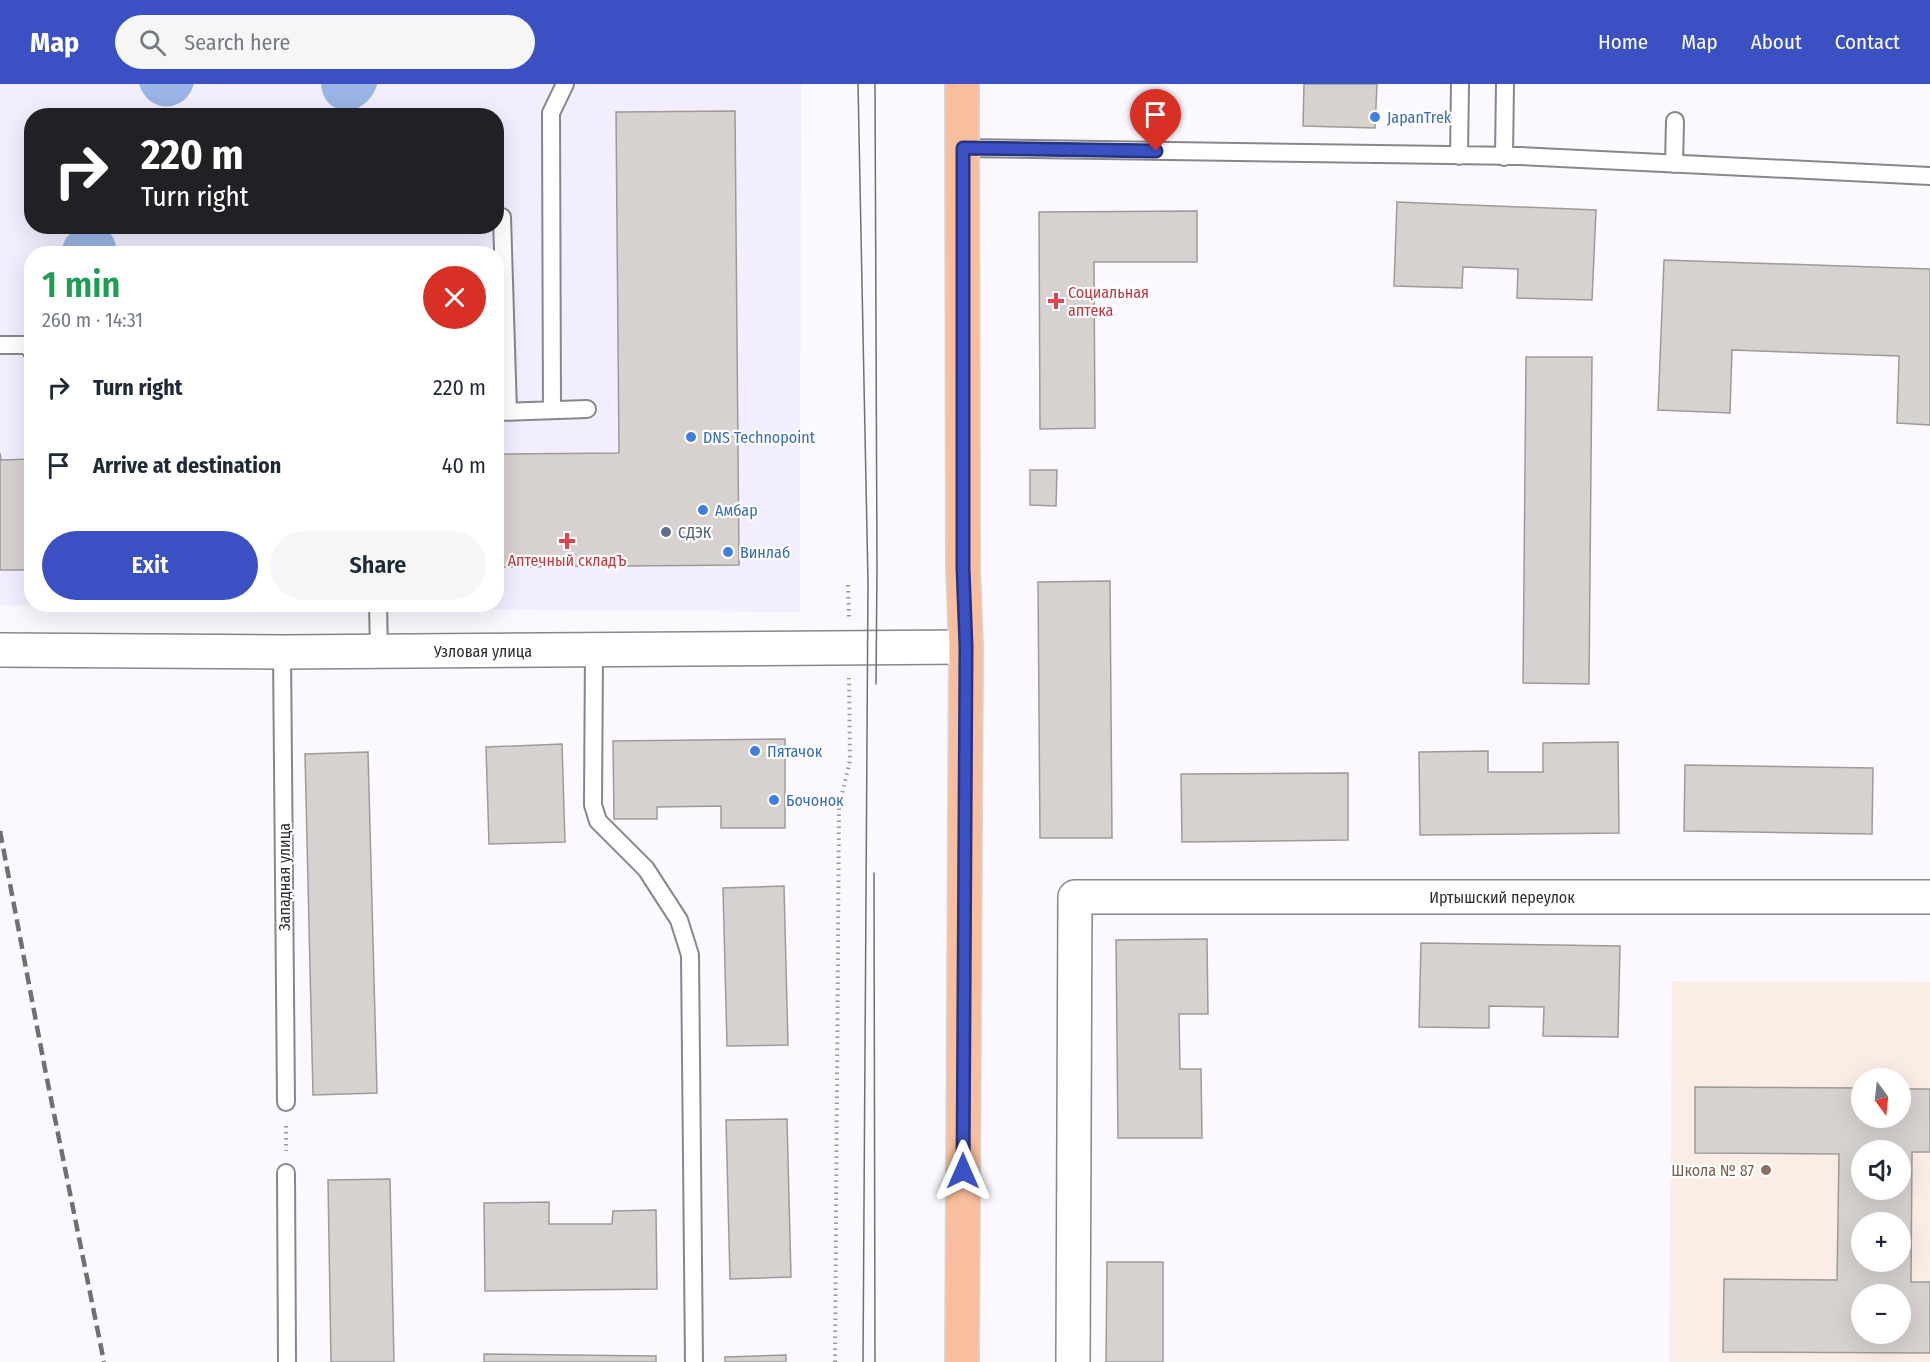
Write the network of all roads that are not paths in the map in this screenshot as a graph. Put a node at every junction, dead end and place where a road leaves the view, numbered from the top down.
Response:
1 (565, 84) edge
2 (962, 84) edge
3 (1460, 84) edge
4 (1505, 84) edge
5 (1675, 121) dead end
6 (963, 148) junction
7 (1459, 156) junction
8 (1504, 156) junction
9 (1674, 164) junction
10 (1930, 176) edge
11 (0, 345) edge
12 (24, 345) edge
13 (587, 409) dead end
14 (552, 410) junction
15 (504, 412) edge
16 (378, 612) edge
17 (966, 647) junction
18 (0, 650) edge
19 (594, 650) junction
20 (282, 652) junction
21 (379, 652) junction
22 (1930, 897) edge
23 (286, 1102) road end
24 (286, 1173) road end
25 (287, 1362) edge
26 (694, 1362) edge
27 (962, 1362) edge
28 (1073, 1362) edge

1 - 14 lane
2 - 6 main road
3 - 7 lane
4 - 8 lane
5 - 9 lane
6 - 7 lane
6 - 17 main road
7 - 8 lane
8 - 9 lane
9 - 10 lane
11 - 12 lane
13 - 14 lane
14 - 15 lane
16 - 21 lane
17 - 19 street, Узловая улица
17 - 27 main road
18 - 20 street, Узловая улица
19 - 21 street, Узловая улица
19 - 26 lane
20 - 21 street, Узловая улица
20 - 23 lane, Западная улица
22 - 28 street, Иртышский переулок
24 - 25 lane

